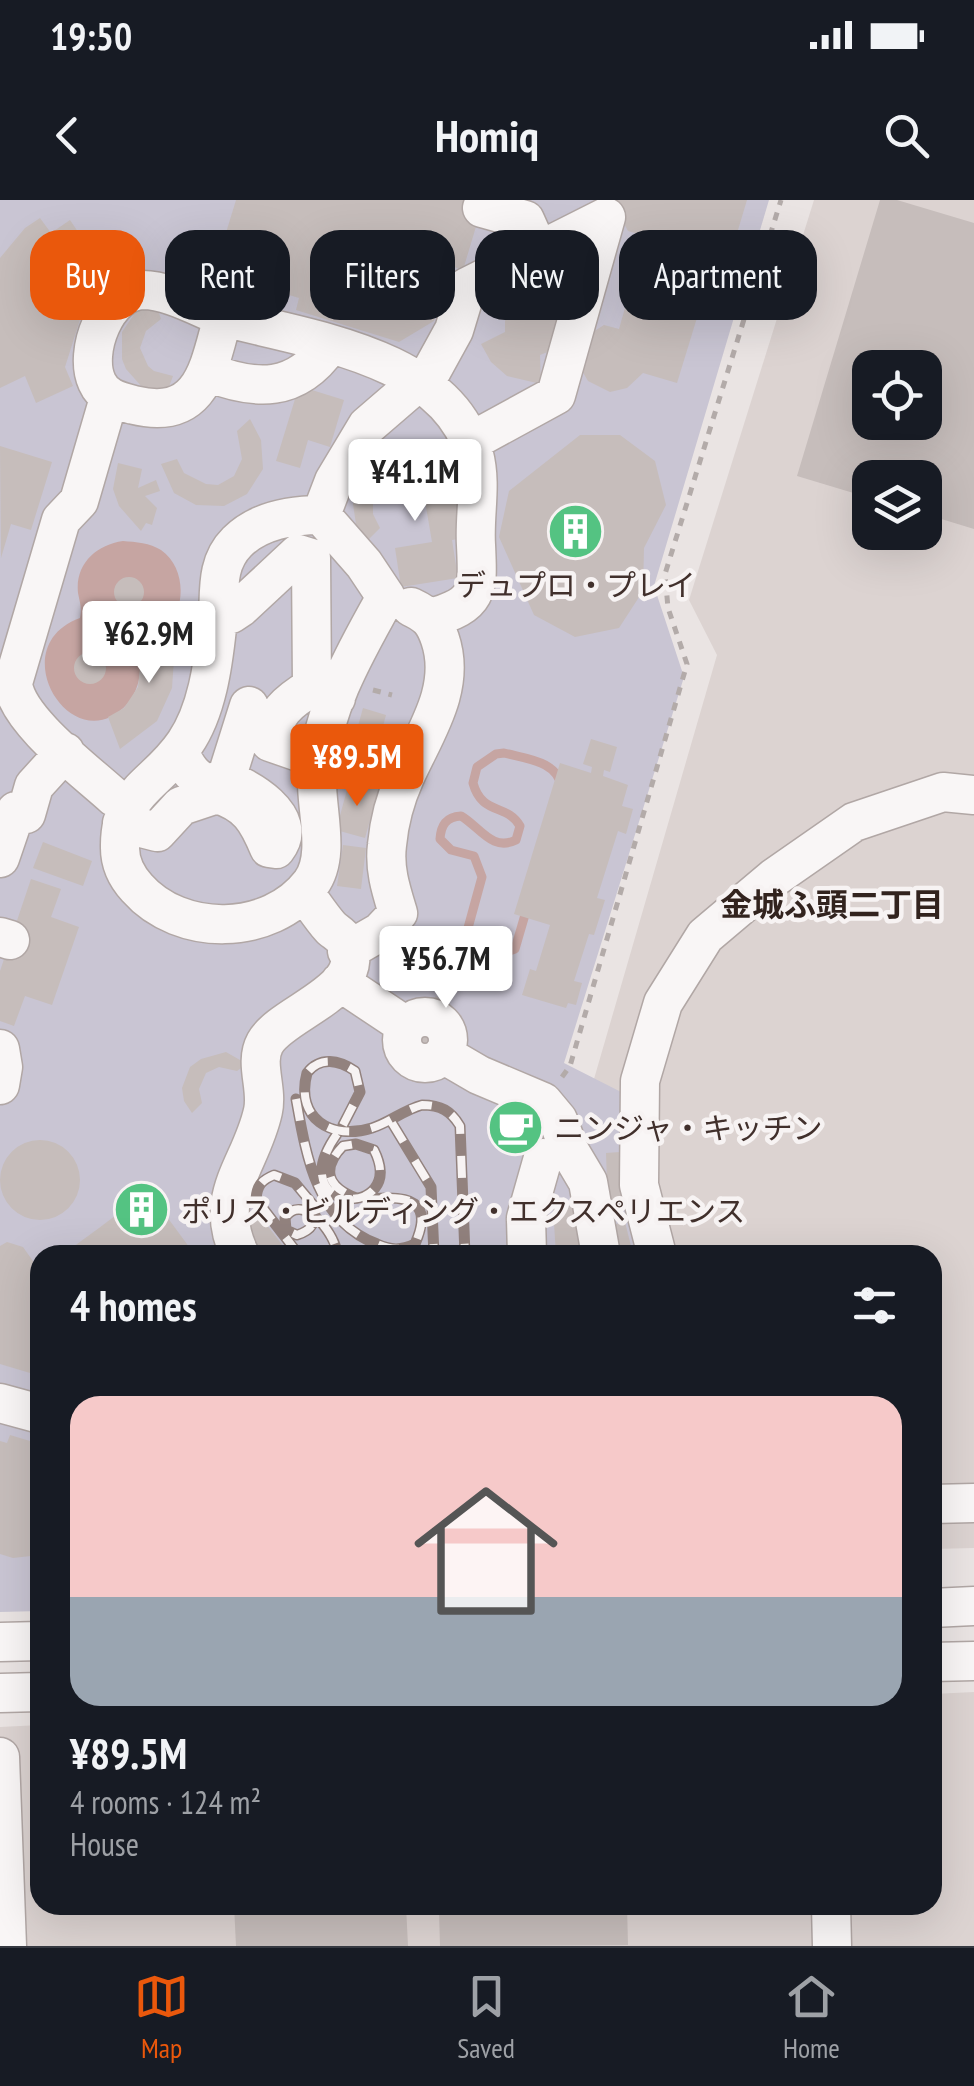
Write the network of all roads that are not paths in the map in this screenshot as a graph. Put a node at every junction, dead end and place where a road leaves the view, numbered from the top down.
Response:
1 (482, 208) dead end
2 (575, 215) edge
3 (529, 230) edge
4 (475, 284) edge
5 (165, 296) edge
6 (222, 320) edge
7 (234, 320) edge
8 (329, 346) junction
9 (207, 372) junction
10 (420, 382) junction
11 (109, 398) junction
12 (470, 442) junction
13 (321, 515) junction
14 (386, 597) junction
15 (218, 616) junction
16 (430, 618) junction
17 (338, 693) junction
18 (184, 739) junction
19 (65, 752) junction
20 (333, 756) junction
21 (210, 791) junction
22 (974, 795) edge
23 (124, 814) junction
24 (0, 858) edge
25 (304, 892) junction
26 (344, 966) junction
27 (0, 1049) edge
28 (0, 1084) edge
29 (543, 1158) dead end
30 (235, 1245) edge
31 (526, 1245) edge
32 (599, 1245) edge
33 (655, 1245) edge
34 (0, 1403) edge
35 (30, 1411) edge
36 (942, 1504) edge
37 (974, 1504) edge
38 (974, 1606) edge
39 (942, 1608) edge
40 (30, 1641) edge
41 (0, 1642) edge
42 (974, 1661) edge
43 (942, 1662) edge
44 (30, 1692) edge
45 (0, 1694) edge
46 (0, 1757) edge
47 (831, 1915) edge
48 (6, 1946) edge
49 (832, 1946) edge

1 - 3 street
2 - 12 street
4 - 10 street
5 - 11 street
6 - 9 street
7 - 8 street
8 - 9 street
8 - 10 street
9 - 11 street
10 - 12 street
10 - 13 street
11 - 19 street
12 - 16 street
13 - 14 street
13 - 15 street
14 - 16 street
14 - 17 street
15 - 17 street
15 - 18 street
16 - 26 street
17 - 20 street
17 - 20 street
18 - 21 street
18 - 21 street
18 - 23 street
19 - 23 street
19 - 24 street
20 - 25 street
21 - 23 street
22 - 33 street
23 - 25 street
25 - 26 street
26 - 30 street
26 - 32 street
27 - 28 street
29 - 31 street
34 - 35 street
36 - 37 street
38 - 39 street
40 - 41 street
42 - 43 street
44 - 45 street
46 - 48 street
47 - 49 street

